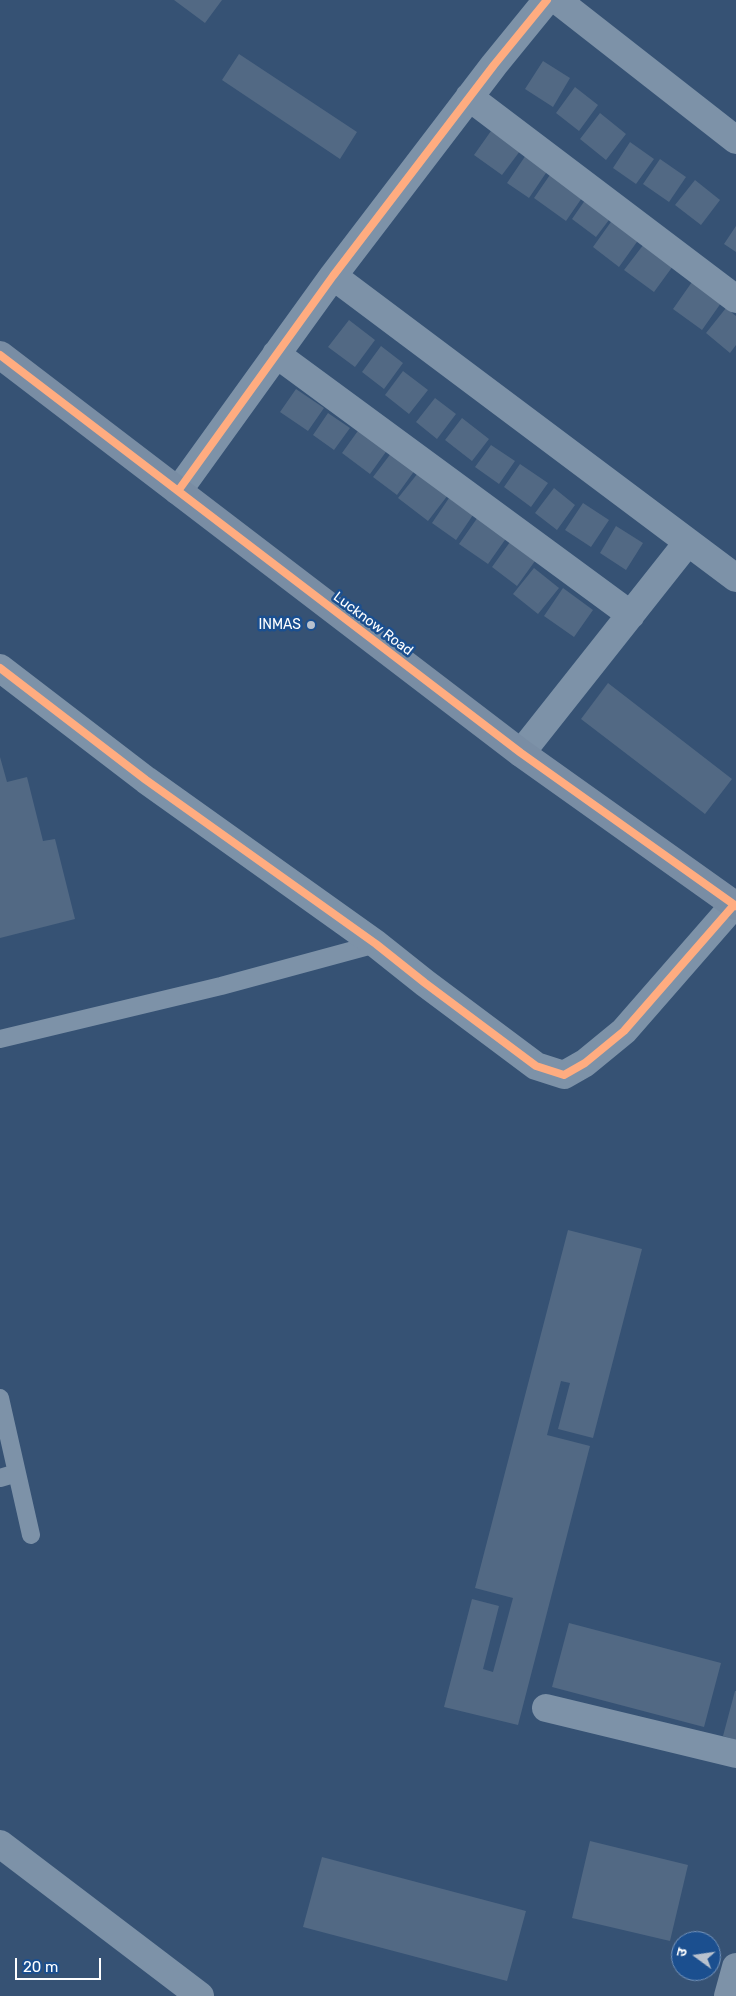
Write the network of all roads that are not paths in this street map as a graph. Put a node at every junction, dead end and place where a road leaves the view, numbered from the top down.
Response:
1 (547, 0) edge
2 (557, 0) edge
3 (470, 97) junction
4 (736, 140) edge
5 (333, 276) junction
6 (736, 299) edge
7 (276, 354) junction
8 (0, 355) edge
9 (178, 491) junction
10 (688, 542) junction
11 (736, 578) edge
12 (631, 614) junction
13 (0, 668) edge
14 (521, 753) junction
15 (735, 906) edge
16 (376, 944) junction
17 (0, 1038) edge
18 (0, 1398) edge
19 (17, 1473) junction
20 (0, 1478) edge
21 (31, 1535) dead end
22 (546, 1708) dead end
23 (736, 1754) edge
24 (0, 1844) edge
25 (736, 1967) edge
26 (200, 1996) edge
27 (728, 1996) edge

1 - 3 street
2 - 4 street
3 - 5 street
3 - 6 street
5 - 7 street
5 - 10 street
7 - 9 street
7 - 12 street
8 - 9 street, Lucknow Road
9 - 14 street, Lucknow Road
10 - 11 street
10 - 12 street
12 - 14 street
13 - 16 street
14 - 15 street, Lucknow Road
15 - 16 street
16 - 17 lane
18 - 19 lane
19 - 20 lane
19 - 21 lane
22 - 23 street
24 - 26 street
25 - 27 street

